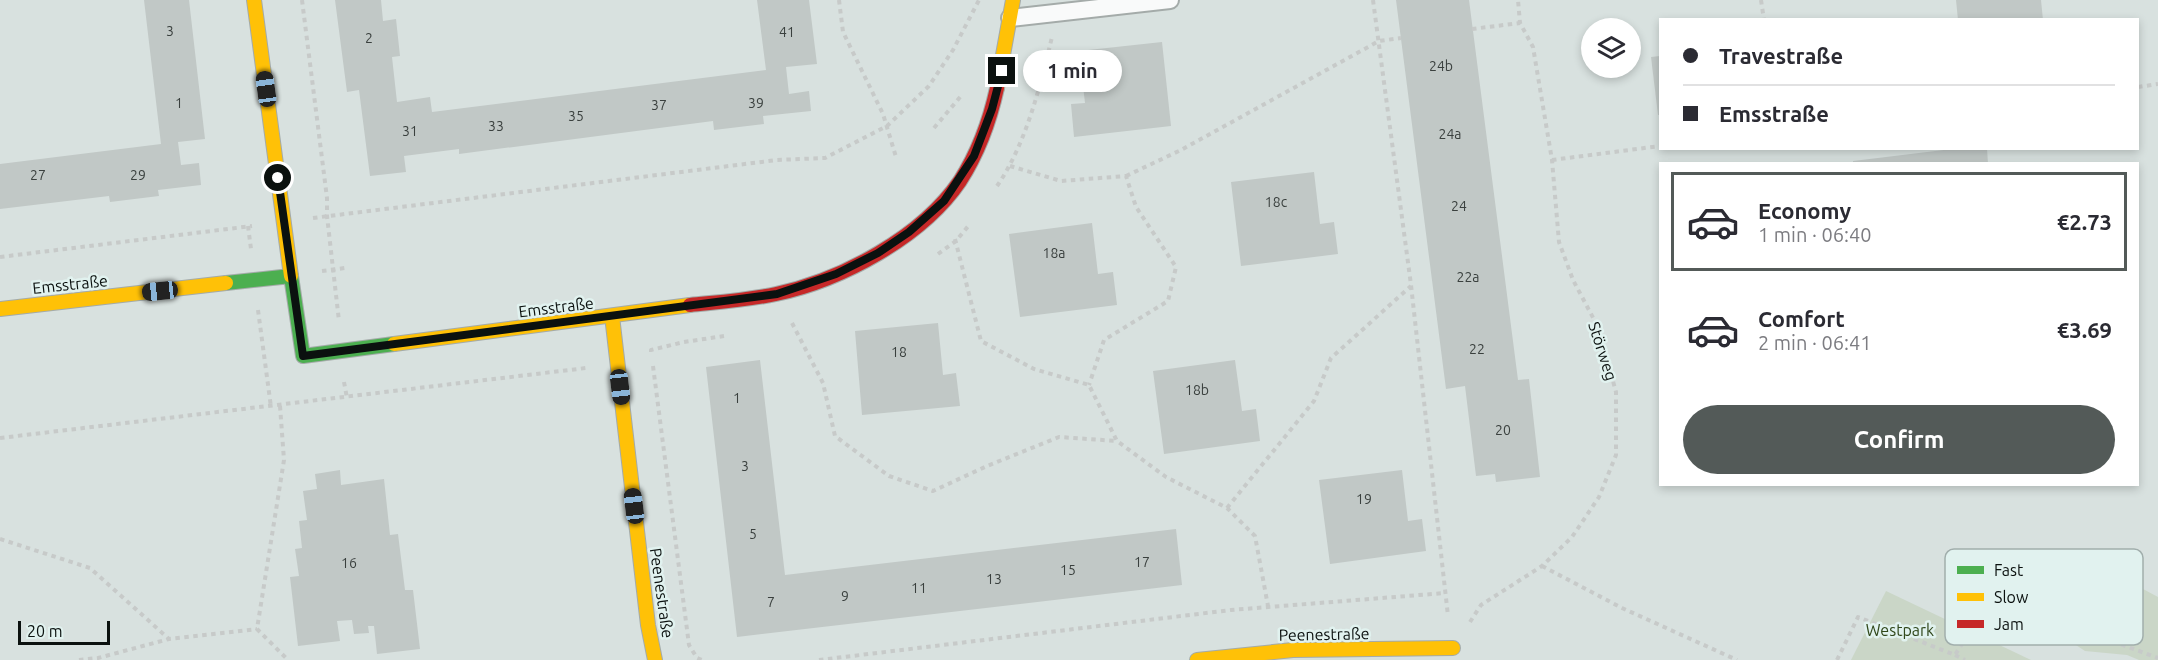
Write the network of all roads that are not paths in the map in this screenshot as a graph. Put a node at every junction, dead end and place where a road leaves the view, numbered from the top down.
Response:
1 (254, 0) edge
2 (1013, 0) edge
3 (1170, 0) edge
4 (1010, 18) junction
5 (291, 276) junction
6 (0, 309) edge
7 (612, 316) junction
8 (1453, 648) road end
9 (655, 660) edge
10 (1197, 660) edge

1 - 5 street
2 - 4 street, Emsstraße
3 - 4 lane
4 - 7 street, Emsstraße
5 - 6 street, Emsstraße
5 - 7 street, Emsstraße
7 - 9 street, Peenestraße
8 - 10 street, Peenestraße

